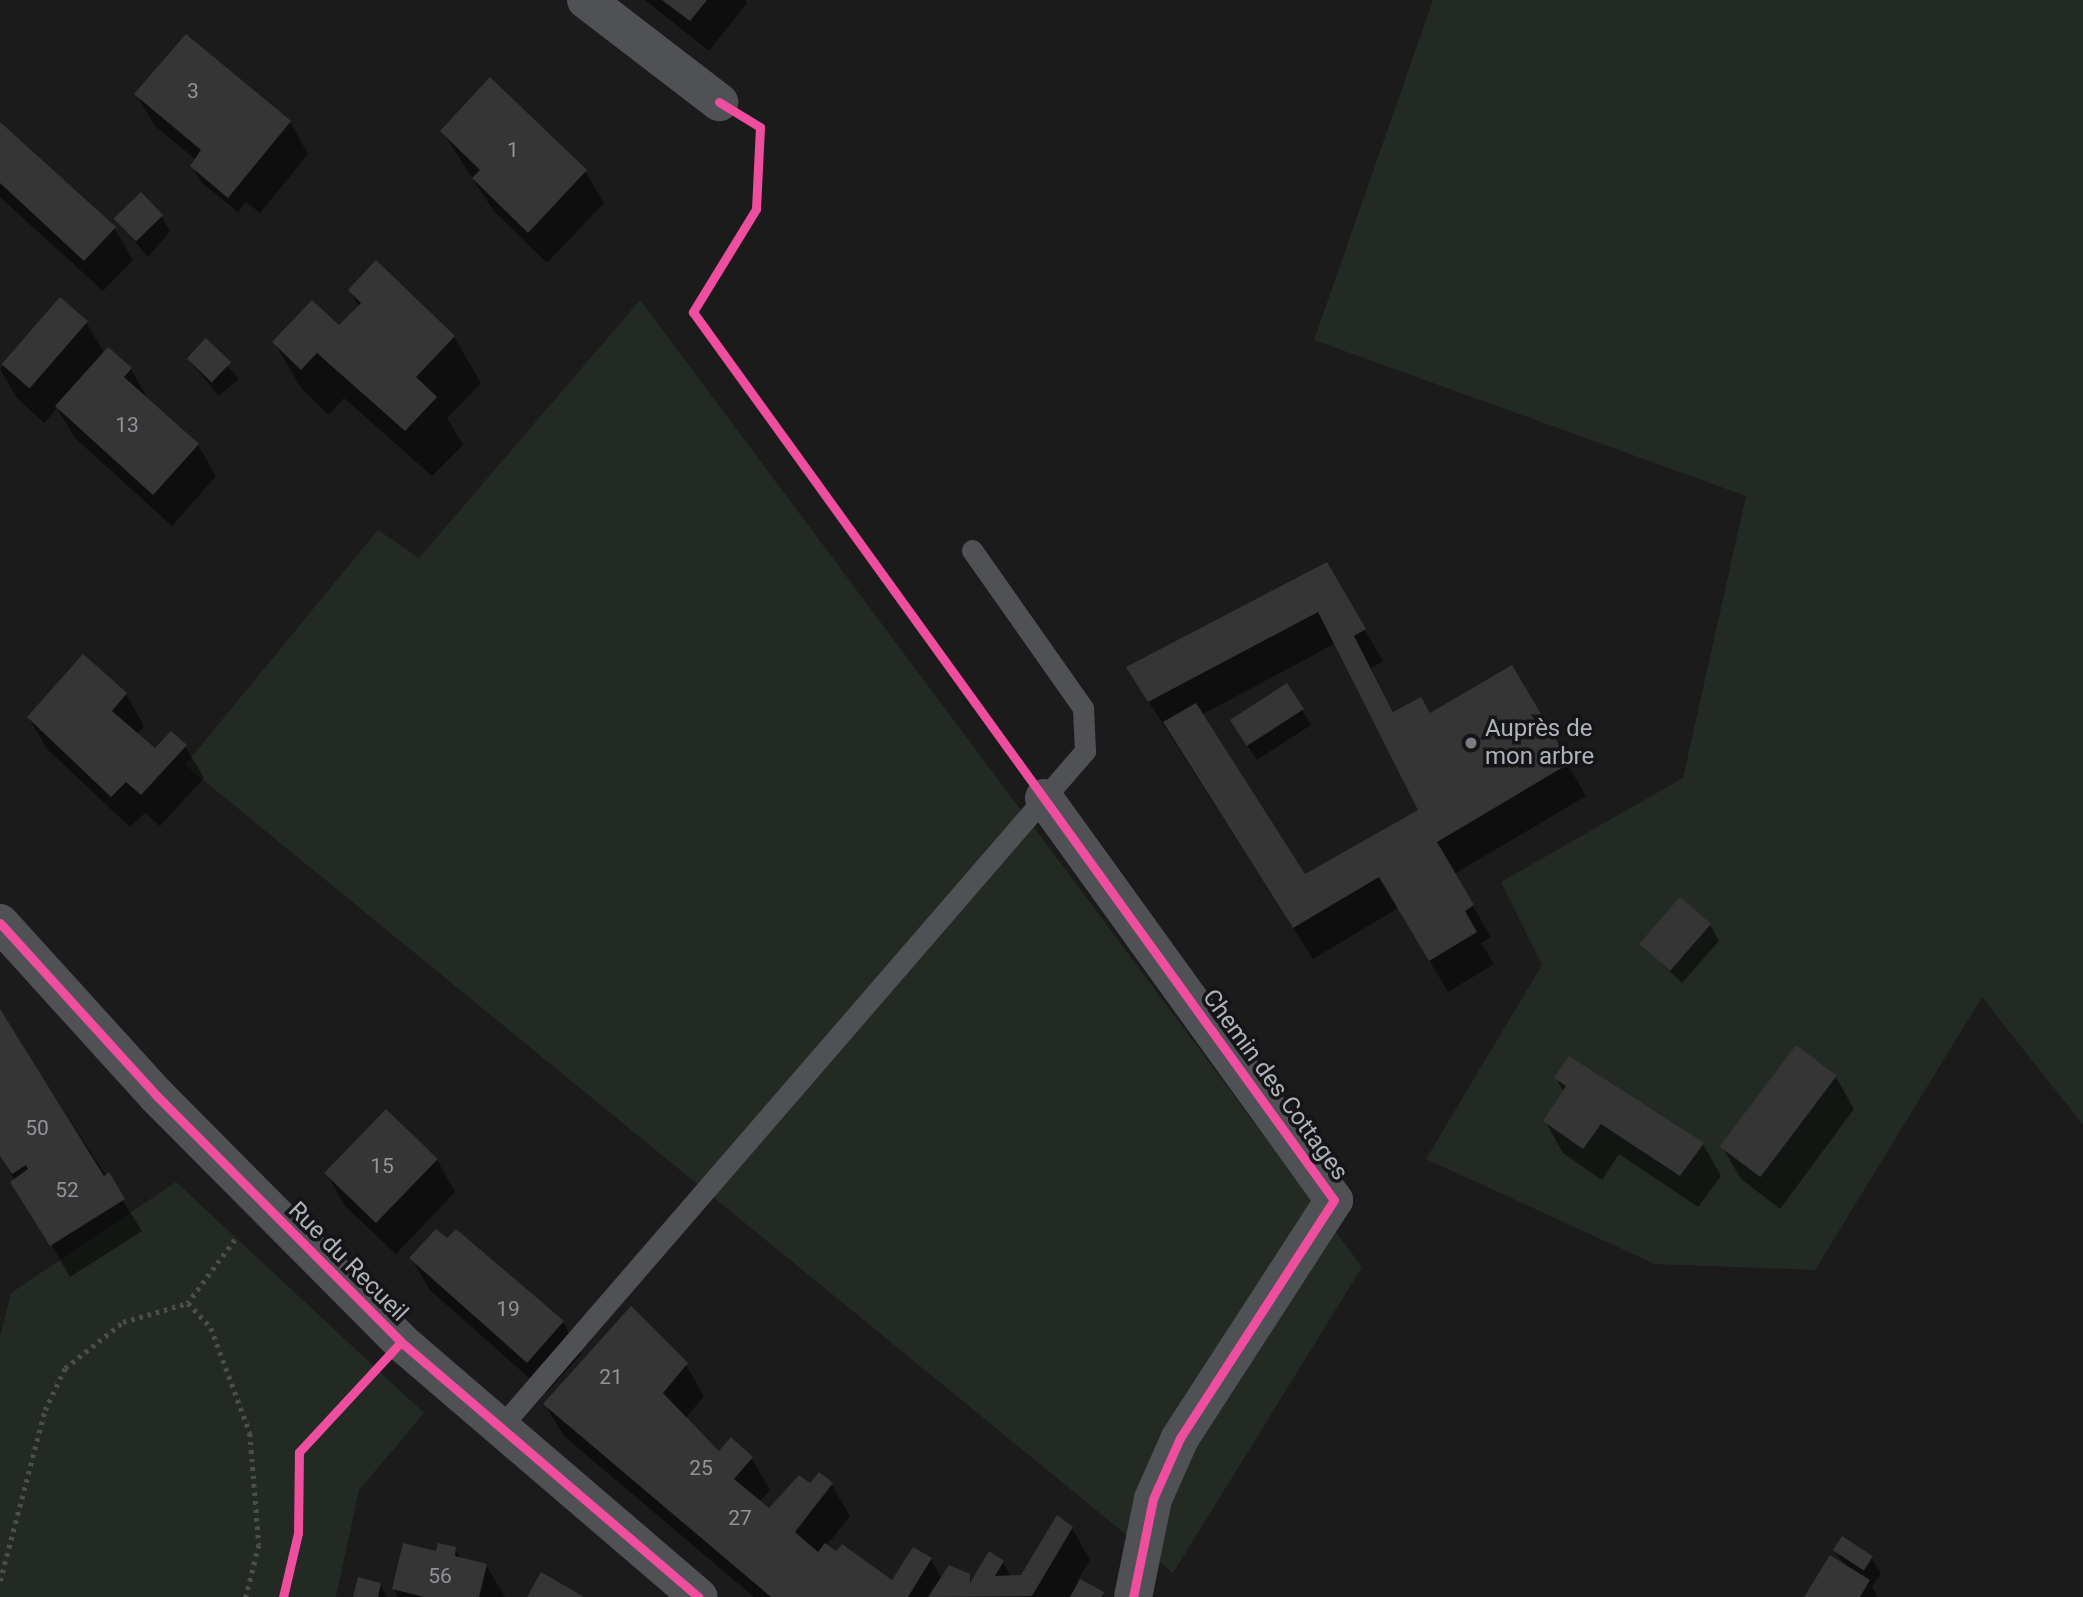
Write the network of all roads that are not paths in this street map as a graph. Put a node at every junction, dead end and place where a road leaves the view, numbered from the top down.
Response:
1 (586, 0) edge
2 (719, 102) dead end
3 (972, 550) dead end
4 (1044, 798) junction
5 (0, 923) edge
6 (498, 1430) junction
7 (699, 1597) edge
8 (1133, 1597) edge

1 - 2 street
3 - 4 lane
4 - 6 lane
4 - 8 street, Chemin des Cottages
5 - 6 street, Rue du Recueil
6 - 7 street, Rue du Recueil

